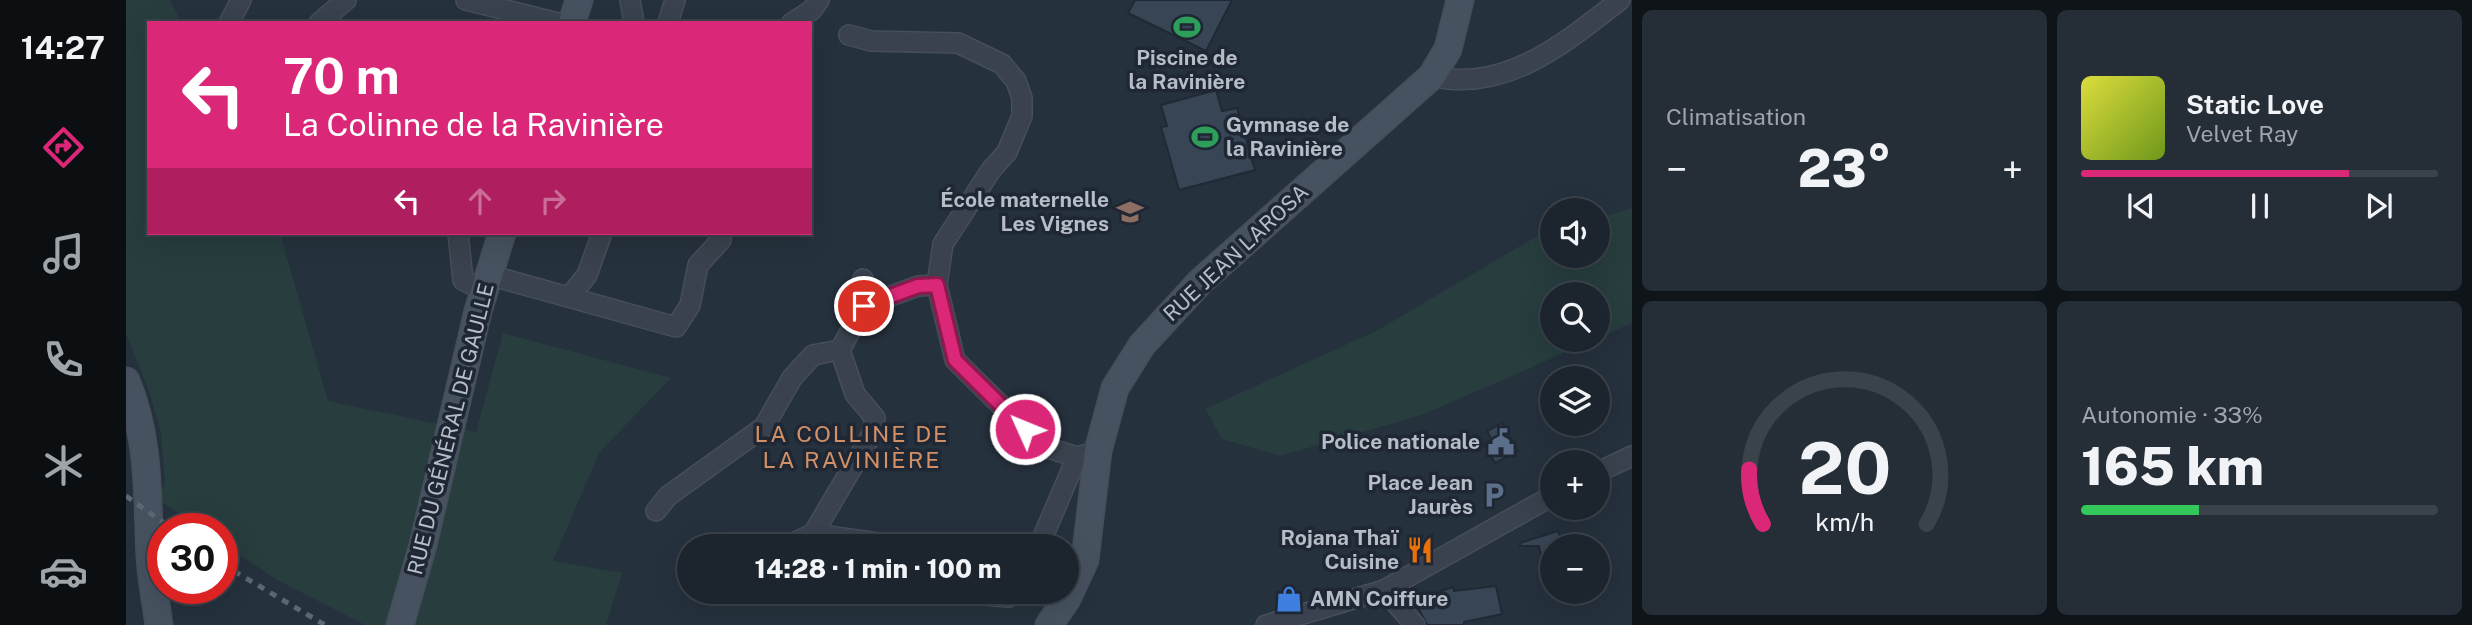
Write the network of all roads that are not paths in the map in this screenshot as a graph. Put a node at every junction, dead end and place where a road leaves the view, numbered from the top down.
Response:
1 (241, 0) edge
2 (346, 0) edge
3 (466, 0) edge
4 (579, 0) edge
5 (630, 0) edge
6 (675, 0) edge
7 (819, 0) edge
8 (1460, 0) edge
9 (1620, 0) edge
10 (230, 21) edge
11 (321, 21) edge
12 (550, 21) edge
13 (573, 21) edge
14 (634, 21) edge
15 (669, 21) edge
16 (795, 21) edge
17 (849, 35) dead end
18 (1432, 76) junction
19 (458, 235) edge
20 (501, 235) edge
21 (601, 235) edge
22 (720, 235) edge
23 (863, 279) dead end
24 (486, 283) junction
25 (937, 285) junction
26 (570, 296) junction
27 (864, 306) junction
28 (840, 350) junction
29 (126, 381) edge
30 (1088, 454) junction
31 (1632, 456) edge
32 (1610, 466) edge
33 (1540, 503) edge
34 (656, 511) dead end
35 (813, 534) edge
36 (1045, 534) edge
37 (1384, 590) junction
38 (401, 623) edge
39 (159, 625) edge
40 (1049, 625) edge
41 (1266, 625) edge
42 (1415, 625) edge

1 - 10 street
2 - 11 street
3 - 12 street
4 - 13 street
5 - 14 street
6 - 15 street
7 - 16 street
8 - 18 street, RUE JEAN LAROSA
9 - 18 street
17 - 25 street
18 - 30 street, RUE JEAN LAROSA
19 - 24 street
20 - 24 street, RUE DU GÉNÉRAL DE GAULLE
21 - 26 street
22 - 26 street
23 - 27 street
24 - 26 street
24 - 38 street, RUE DU GÉNÉRAL DE GAULLE
25 - 27 street
25 - 30 street
27 - 28 street
28 - 34 street
28 - 35 street
29 - 39 street
30 - 36 street
30 - 40 street, RUE JEAN LAROSA
31 - 32 street
33 - 37 street
37 - 41 street
37 - 42 street

